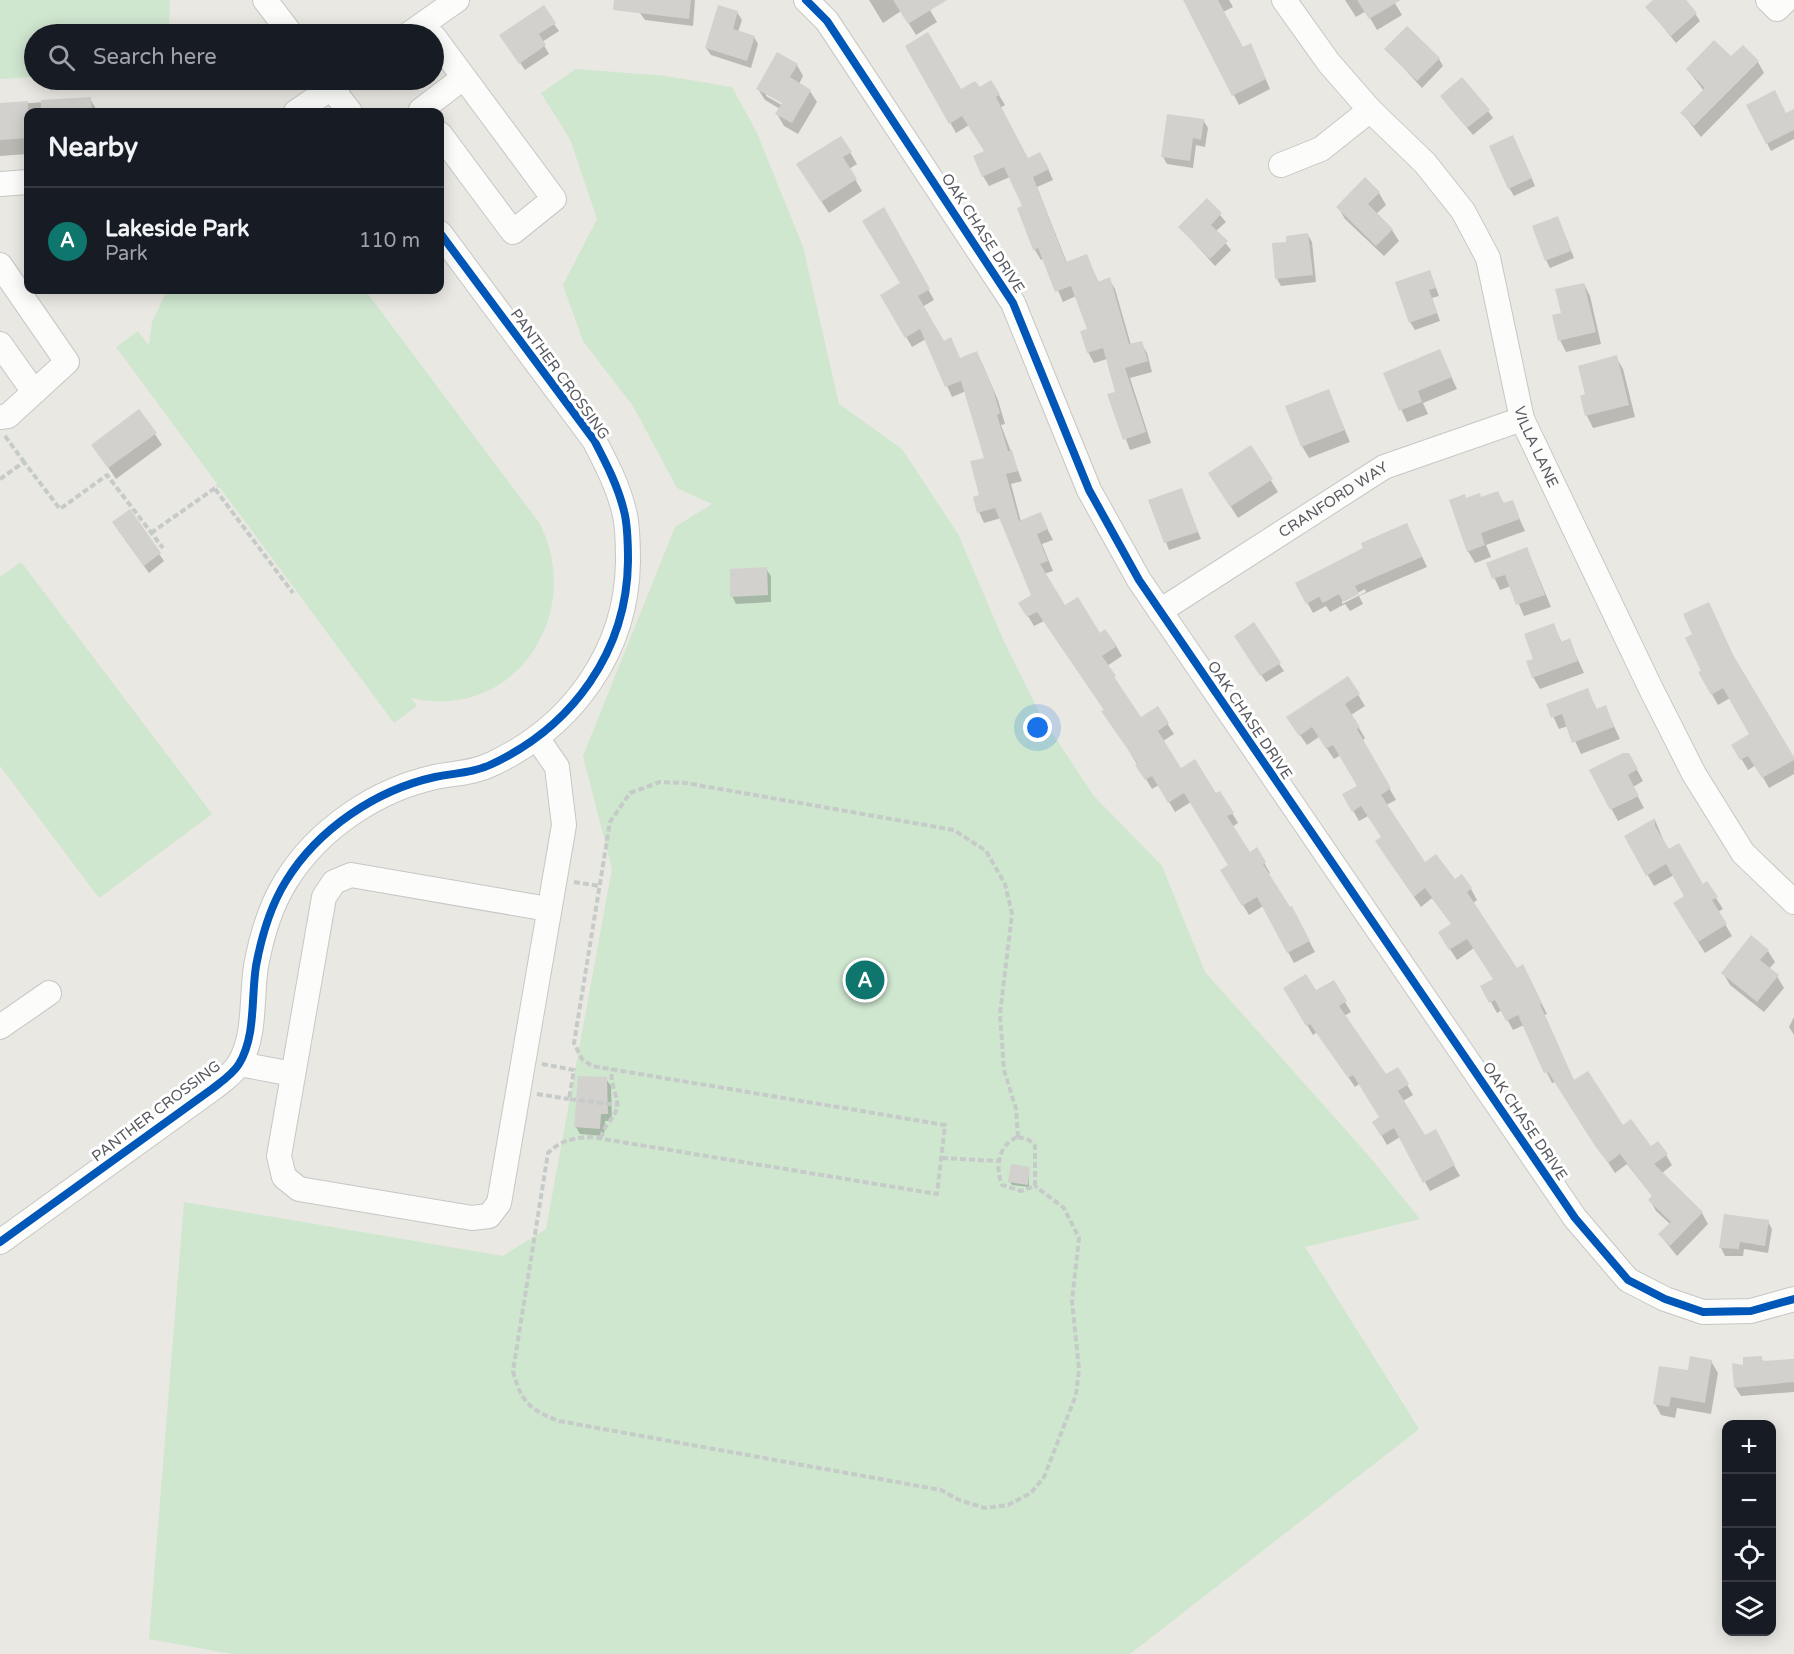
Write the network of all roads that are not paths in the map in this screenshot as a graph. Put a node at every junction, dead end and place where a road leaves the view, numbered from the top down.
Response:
1 (265, 0) edge
2 (457, 0) edge
3 (806, 0) edge
4 (1284, 0) edge
5 (283, 24) edge
6 (434, 24) edge
7 (444, 56) edge
8 (463, 78) junction
9 (323, 90) edge
10 (338, 90) edge
11 (301, 108) edge
12 (348, 108) edge
13 (424, 108) edge
14 (1370, 110) junction
15 (444, 139) edge
16 (1281, 165) dead end
17 (24, 182) edge
18 (0, 184) edge
19 (444, 238) edge
20 (0, 265) edge
21 (0, 344) edge
22 (34, 392) junction
23 (0, 417) edge
24 (1522, 419) junction
25 (1160, 611) junction
26 (537, 738) junction
27 (1794, 902) edge
28 (548, 909) junction
29 (49, 993) dead end
30 (0, 1027) edge
31 (239, 1065) junction
32 (293, 1074) junction
33 (0, 1242) edge
34 (1794, 1299) edge

1 - 5 street
2 - 6 street
3 - 25 street, OAK CHASE DRIVE
4 - 14 street, VILLA LANE
7 - 8 street
8 - 13 street
8 - 15 street
9 - 11 street
10 - 12 street
14 - 16 street
14 - 24 street, VILLA LANE
17 - 18 street
19 - 26 street, PANTHER CROSSING
20 - 22 street
21 - 22 street
22 - 23 street
24 - 25 street, CRANFORD WAY
24 - 27 street, VILLA LANE
25 - 34 street, OAK CHASE DRIVE
26 - 28 street
26 - 31 street, PANTHER CROSSING
28 - 32 street
28 - 32 street
29 - 30 street
31 - 32 street
31 - 33 street, PANTHER CROSSING

